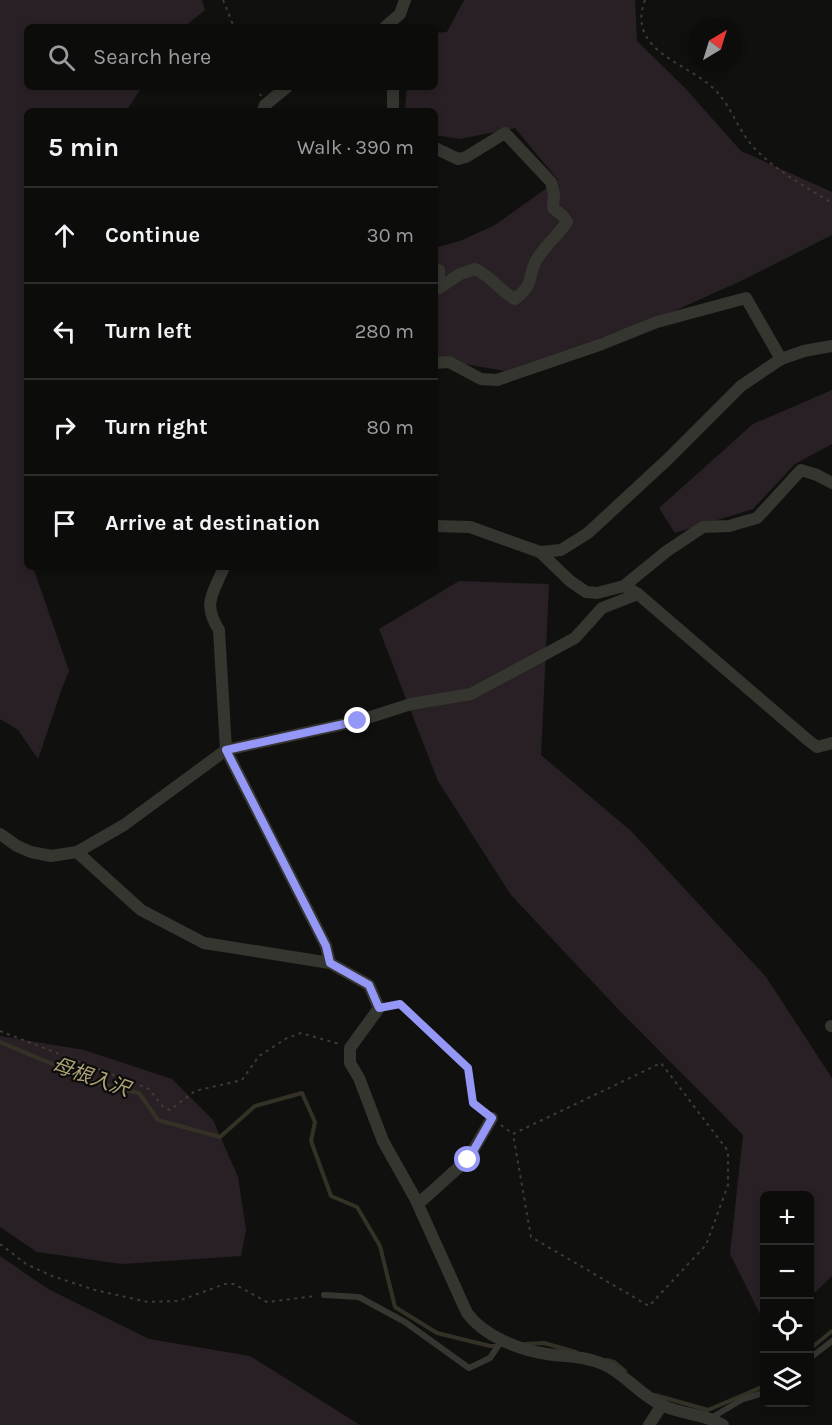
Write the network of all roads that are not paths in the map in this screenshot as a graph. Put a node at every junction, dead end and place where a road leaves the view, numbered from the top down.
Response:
1 (405, 0) edge
2 (400, 14) junction
3 (388, 24) edge
4 (399, 24) edge
5 (283, 90) edge
6 (393, 90) edge
7 (264, 108) edge
8 (393, 108) edge
9 (438, 149) edge
10 (438, 270) edge
11 (832, 346) edge
12 (781, 359) junction
13 (438, 363) edge
14 (832, 483) edge
15 (438, 526) edge
16 (540, 552) junction
17 (223, 570) edge
18 (624, 585) junction
19 (638, 594) junction
20 (832, 743) edge
21 (226, 750) junction
22 (0, 834) edge
23 (77, 852) junction
24 (330, 963) junction
25 (492, 1118) road end
26 (418, 1204) junction
27 (324, 1295) road end
28 (502, 1340) junction
29 (832, 1341) edge
30 (814, 1355) edge
31 (760, 1394) edge
32 (662, 1405) junction
33 (711, 1418) junction
34 (649, 1425) edge
35 (723, 1425) edge

1 - 2 street
2 - 3 street
2 - 4 street
5 - 7 street
6 - 8 street
9 - 10 street
11 - 12 street
12 - 13 street
12 - 16 street
14 - 18 street
15 - 16 street
16 - 18 street
17 - 21 street
18 - 19 street
19 - 20 street
19 - 21 street
21 - 23 street
21 - 24 street
22 - 23 street
23 - 24 street
24 - 26 street
25 - 26 street
26 - 28 street
27 - 28 lane
28 - 32 street
29 - 30 lane
31 - 33 lane
32 - 33 street
32 - 34 street
33 - 35 street

